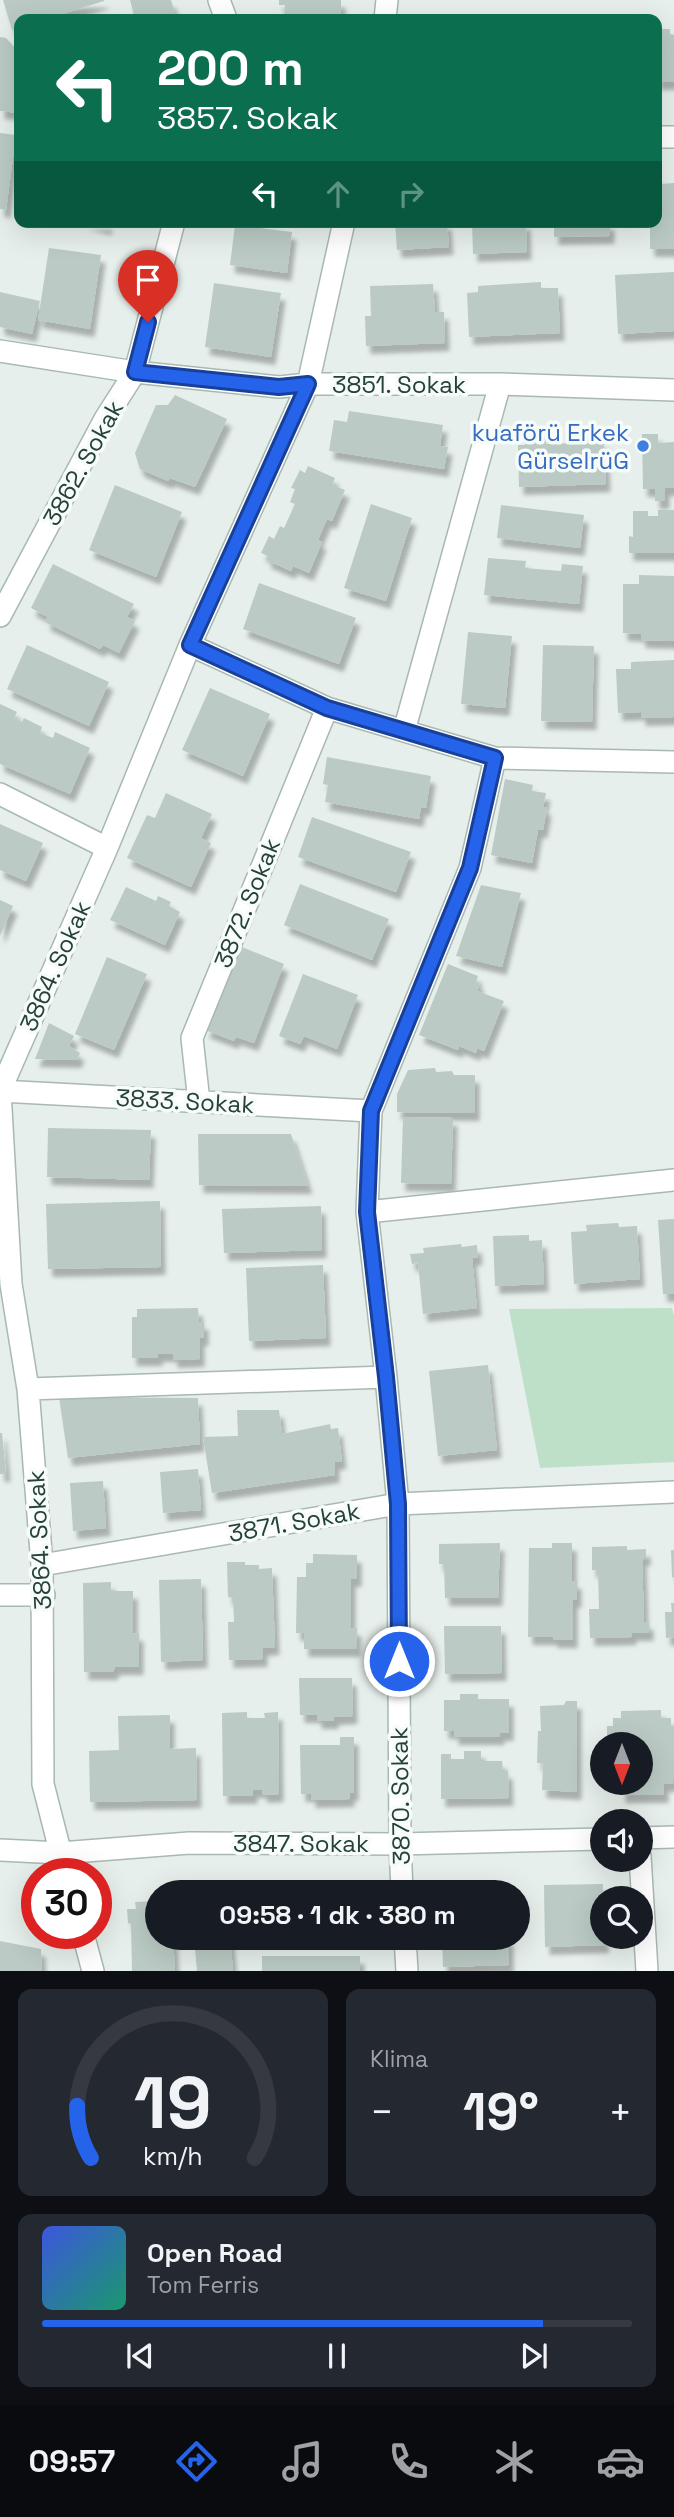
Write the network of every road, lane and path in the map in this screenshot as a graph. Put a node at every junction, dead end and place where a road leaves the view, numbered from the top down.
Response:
1 (172, 228) edge
2 (343, 228) edge
3 (0, 351) edge
4 (135, 372) junction
5 (308, 384) junction
6 (500, 384) junction
7 (674, 390) edge
8 (0, 616) edge
9 (190, 645) junction
10 (327, 708) junction
11 (404, 731) junction
12 (495, 758) junction
13 (674, 762) edge
14 (0, 794) edge
15 (107, 848) junction
16 (0, 1091) edge
17 (199, 1102) junction
18 (371, 1111) junction
19 (674, 1180) edge
20 (367, 1212) junction
21 (5, 1284) edge
22 (386, 1377) junction
23 (29, 1389) junction
24 (674, 1492) edge
25 (398, 1504) junction
26 (43, 1565) junction
27 (0, 1595) edge
28 (44, 1595) junction
29 (674, 1837) edge
30 (653, 1838) edge
31 (590, 1839) edge
32 (400, 1844) junction
33 (0, 1850) edge
34 (60, 1853) junction
35 (61, 1858) edge
36 (641, 1872) edge
37 (402, 1880) edge
38 (87, 1949) edge
39 (406, 1950) edge
40 (93, 1971) edge
41 (407, 1971) edge
42 (647, 1971) edge

1 - 4 street, 3862. Sokak
2 - 5 street, 3864. Sokak
3 - 4 street, 3851. Sokak
4 - 5 street, 3851. Sokak
4 - 8 street, 3862. Sokak
5 - 6 street, 3851. Sokak
5 - 9 street, 3864. Sokak
6 - 7 street, 3851. Sokak
6 - 11 street
9 - 10 street
9 - 15 street, 3864. Sokak
10 - 11 street
10 - 17 street, 3872. Sokak
11 - 12 street
12 - 13 street
12 - 18 street, 3870. Sokak
14 - 15 street
15 - 16 street, 3864. Sokak
16 - 17 street, 3833. Sokak
16 - 21 street, 3864. Sokak
17 - 18 street, 3833. Sokak
18 - 20 street, 3870. Sokak
19 - 20 street
20 - 22 street, 3870. Sokak
21 - 23 street, 3864. Sokak
22 - 23 street
22 - 25 street, 3870. Sokak
23 - 26 street, 3864. Sokak
24 - 25 street, 3871. Sokak
25 - 26 street, 3871. Sokak
25 - 32 street, 3870. Sokak
26 - 28 street, 3864. Sokak
27 - 28 street
28 - 34 street, 3864. Sokak
29 - 30 street
31 - 32 street, 3847. Sokak
32 - 34 street, 3847. Sokak
32 - 37 street, 3870. Sokak
33 - 34 street, 3847. Sokak
34 - 35 street, 3864. Sokak
36 - 42 street
38 - 40 street
39 - 41 street

